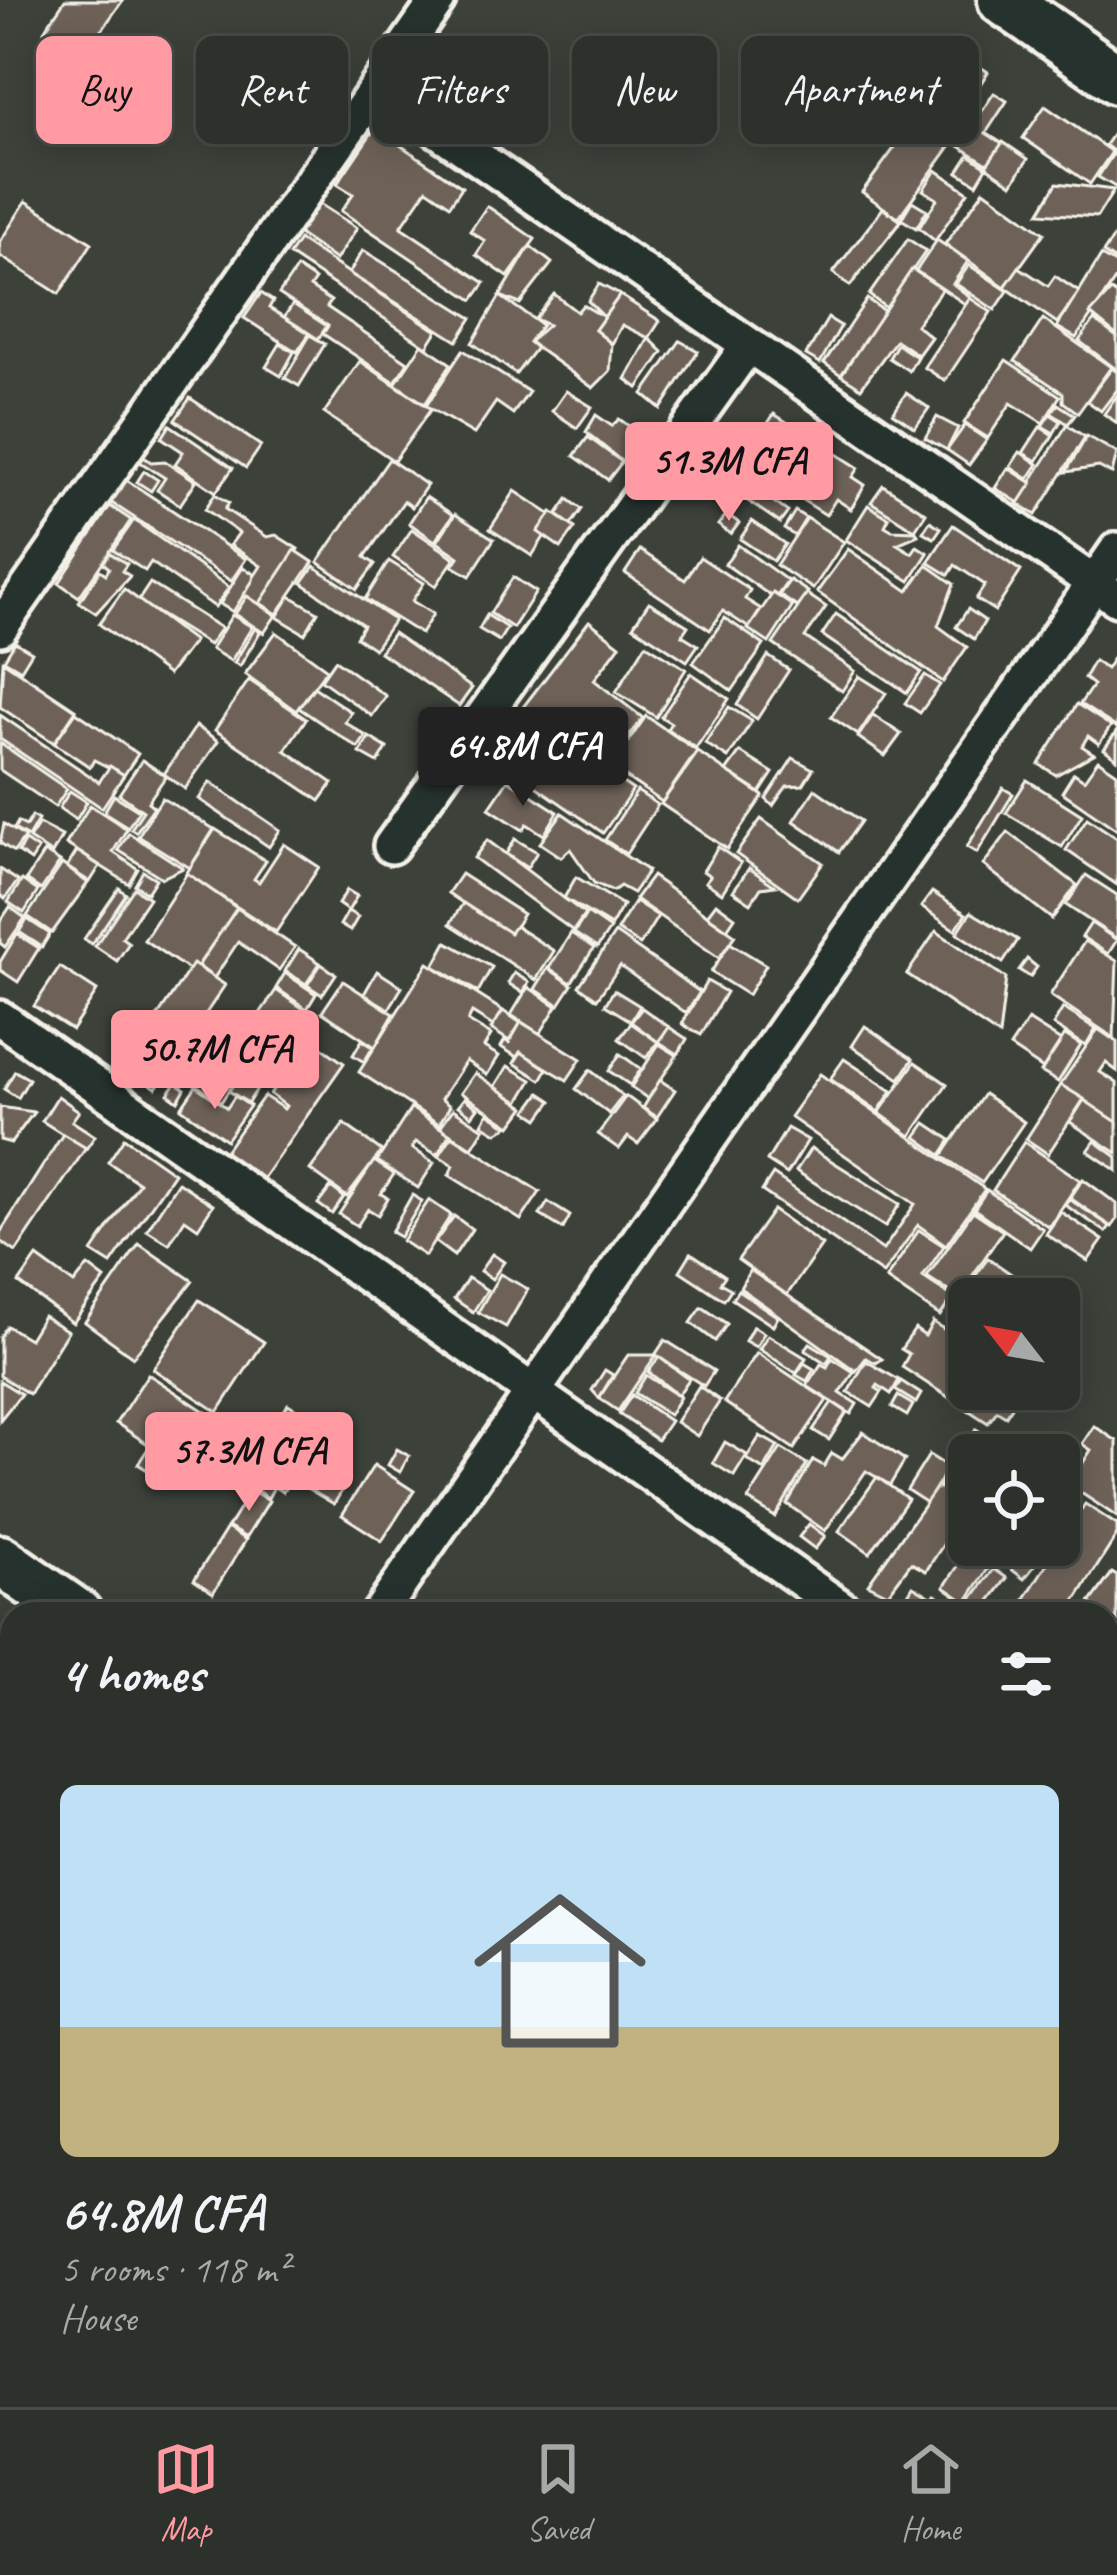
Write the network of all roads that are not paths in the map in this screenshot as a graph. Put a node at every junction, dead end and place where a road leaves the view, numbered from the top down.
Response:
1 (438, 0) edge
2 (1003, 0) edge
3 (414, 36) edge
4 (1117, 79) edge
5 (372, 98) edge
6 (457, 144) edge
7 (747, 346) junction
8 (1117, 550) edge
9 (1105, 591) edge
10 (0, 628) edge
11 (391, 846) dead end
12 (0, 1018) edge
13 (535, 1395) junction
14 (0, 1561) edge
15 (54, 1602) edge
16 (388, 1602) edge
17 (833, 1602) edge

1 - 3 street
2 - 4 street
5 - 10 street
6 - 7 street
7 - 9 street
7 - 11 street
8 - 9 street
9 - 13 street
12 - 13 street
13 - 16 street
13 - 17 street
14 - 15 street

